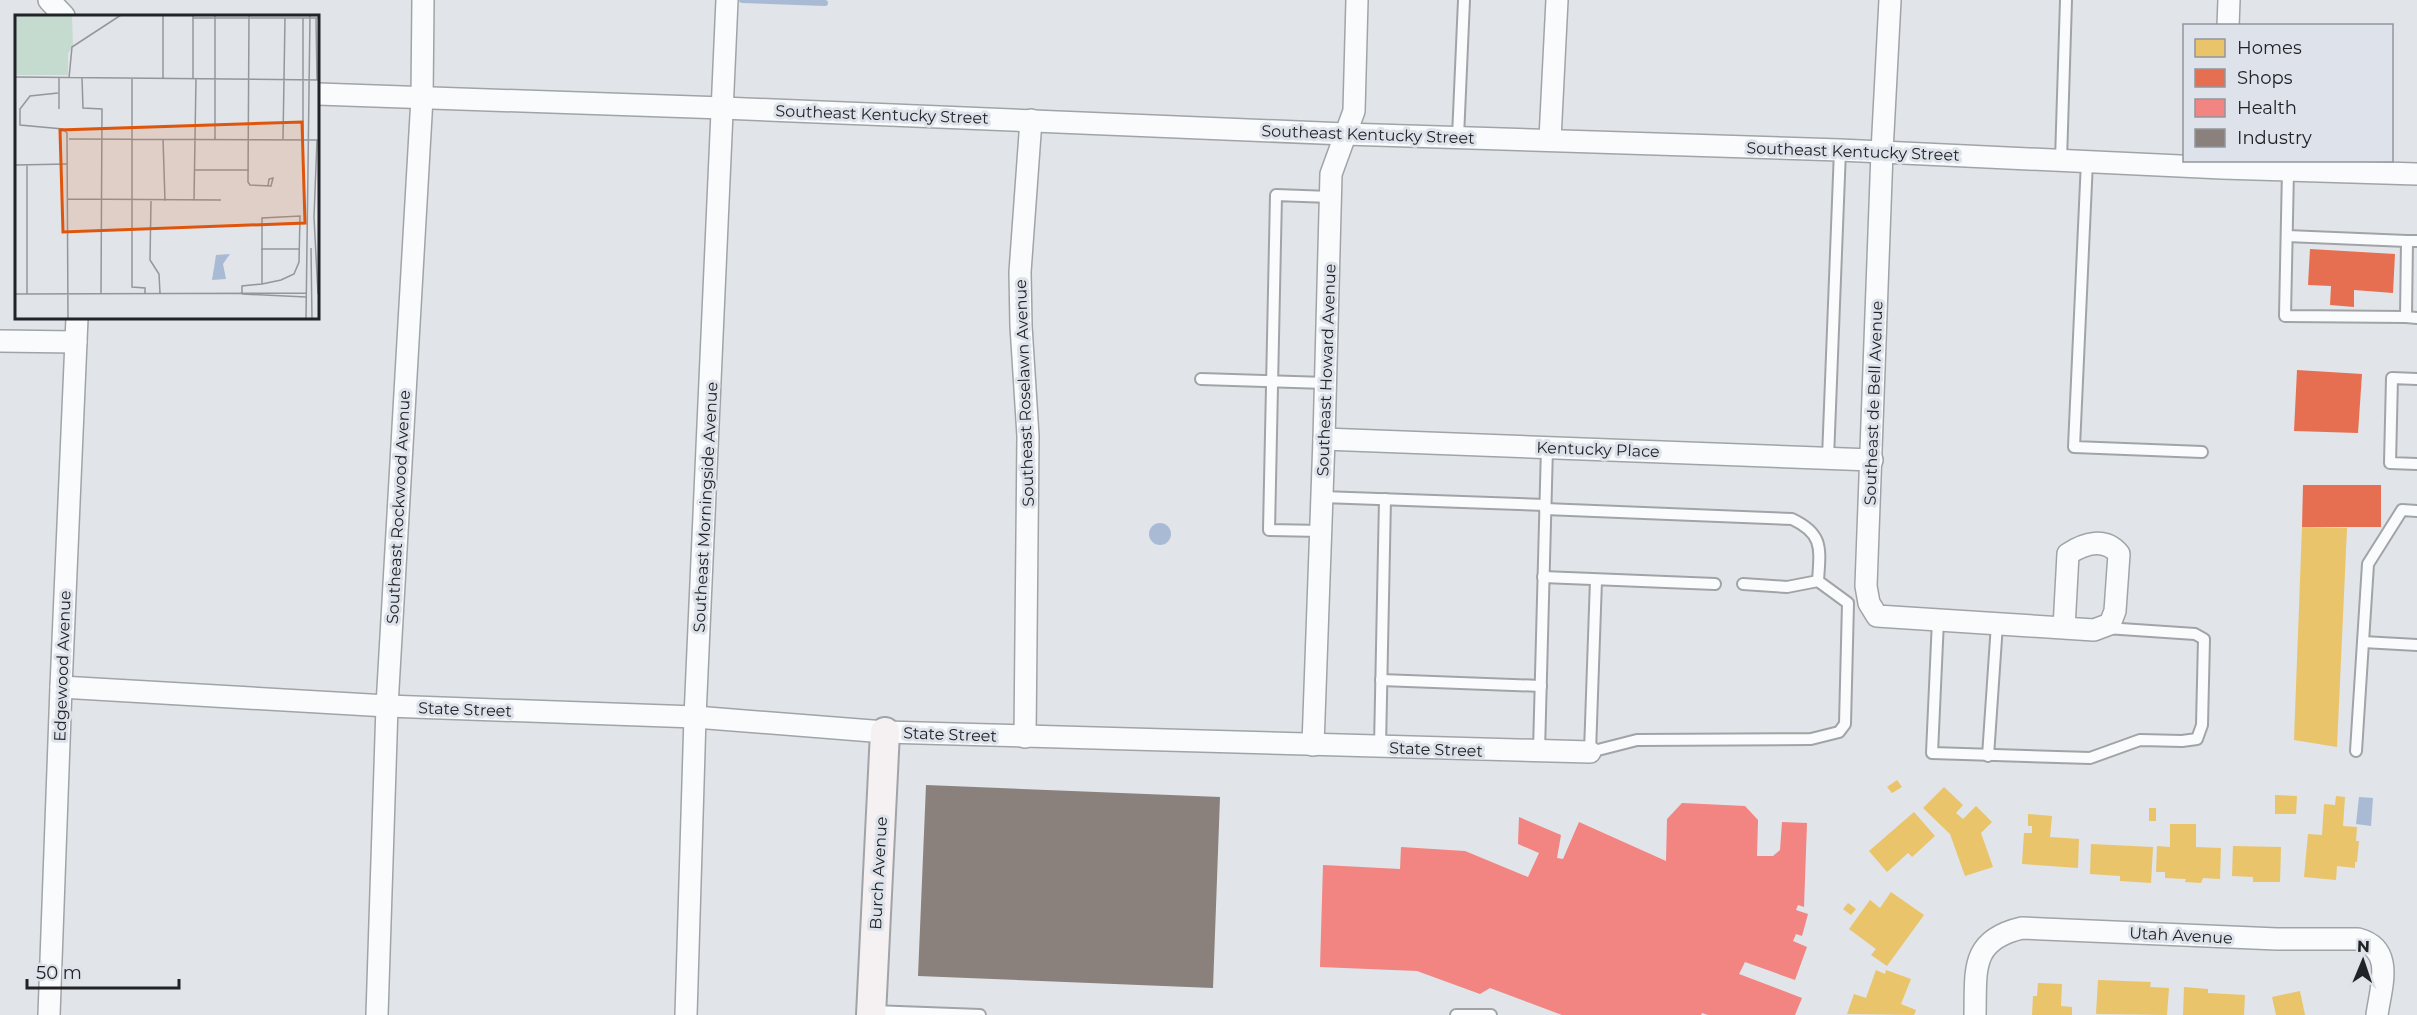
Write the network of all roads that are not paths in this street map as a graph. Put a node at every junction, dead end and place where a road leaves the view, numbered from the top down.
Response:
1 (49, 0) edge
2 (423, 0) edge
3 (727, 0) edge
4 (1357, 0) edge
5 (1464, 0) edge
6 (1557, 0) edge
7 (1890, 0) edge
8 (2066, 0) edge
9 (2229, 0) edge
10 (63, 15) edge
11 (2228, 24) edge
12 (320, 94) edge
13 (422, 98) junction
14 (723, 108) junction
15 (1031, 120) junction
16 (1345, 134) junction
17 (1458, 137) junction
18 (1550, 139) junction
19 (1840, 150) junction
20 (1882, 152) junction
21 (2061, 160) junction
22 (2087, 161) junction
23 (2222, 164) edge
24 (2288, 170) junction
25 (2417, 174) edge
26 (1330, 197) junction
27 (2287, 236) junction
28 (2412, 241) edge
29 (2412, 317) edge
30 (77, 320) edge
31 (0, 341) edge
32 (76, 342) junction
33 (1201, 379) dead end
34 (2417, 379) edge
35 (1272, 381) junction
36 (1326, 383) junction
37 (1324, 439) junction
38 (1547, 447) junction
39 (2202, 452) dead end
40 (1828, 458) junction
41 (1872, 460) junction
42 (2417, 464) edge
43 (1322, 497) junction
44 (1385, 499) junction
45 (1545, 507) junction
46 (2417, 511) edge
47 (1321, 531) junction
48 (1544, 577) junction
49 (1596, 580) junction
50 (1818, 581) junction
51 (1716, 584) dead end
52 (1743, 584) dead end
53 (1938, 620) junction
54 (1997, 624) junction
55 (2064, 628) junction
56 (2100, 628) junction
57 (2363, 642) junction
58 (2417, 645) edge
59 (1381, 680) junction
60 (1541, 686) junction
61 (61, 687) junction
62 (387, 706) junction
63 (695, 717) junction
64 (885, 732) junction
65 (1025, 737) junction
66 (1313, 745) junction
67 (1380, 747) junction
68 (2356, 751) dead end
69 (1539, 752) junction
70 (1590, 752) junction
71 (1989, 756) junction
72 (872, 1013) edge
73 (49, 1015) edge
74 (377, 1015) edge
75 (686, 1015) edge
76 (980, 1015) edge
77 (1456, 1015) edge
78 (1491, 1015) edge
79 (1975, 1015) edge
80 (2377, 1015) edge

1 - 10 street
2 - 13 street, Southeast Rockwood Avenue
3 - 14 street, Southeast Morningside Avenue
4 - 16 street, Southeast Howard Avenue
5 - 17 lane
6 - 18 street
7 - 20 street, Southeast de Bell Avenue
8 - 21 lane
9 - 11 street
12 - 13 street, Southeast Kentucky Street
13 - 14 street, Southeast Kentucky Street
13 - 62 street, Southeast Rockwood Avenue
14 - 15 street, Southeast Kentucky Street
14 - 63 street, Southeast Morningside Avenue
15 - 16 street, Southeast Kentucky Street
15 - 65 street, Southeast Roselawn Avenue
16 - 17 street, Southeast Kentucky Street
16 - 26 street, Southeast Howard Avenue
17 - 18 street, Southeast Kentucky Street
18 - 19 street, Southeast Kentucky Street
19 - 20 street, Southeast Kentucky Street
19 - 40 lane
20 - 21 street, Southeast Kentucky Street
20 - 41 street, Southeast de Bell Avenue
21 - 22 street, Southeast Kentucky Street
22 - 23 street, Southeast Kentucky Street
22 - 39 lane
23 - 24 street, Southeast Kentucky Street
24 - 25 street, Southeast Kentucky Street
24 - 27 lane
26 - 35 lane
26 - 36 street, Southeast Howard Avenue
27 - 28 lane
27 - 29 lane
28 - 29 lane
30 - 32 street, Edgewood Avenue
31 - 32 street
32 - 61 street, Edgewood Avenue
33 - 35 lane
34 - 42 lane
35 - 36 lane
35 - 47 lane
36 - 37 street, Southeast Howard Avenue
37 - 38 street, Kentucky Place
37 - 43 street, Southeast Howard Avenue
38 - 40 street, Kentucky Place
38 - 45 lane
40 - 41 street, Kentucky Place
41 - 53 street, Southeast de Bell Avenue
43 - 44 lane
43 - 47 street, Southeast Howard Avenue
44 - 45 lane
44 - 59 lane
45 - 48 lane
45 - 50 lane
46 - 57 lane
47 - 66 street, Southeast Howard Avenue
48 - 49 lane
48 - 60 lane
49 - 51 lane
49 - 70 lane
50 - 52 lane
50 - 70 lane, State Street
53 - 54 street, Southeast de Bell Avenue
53 - 71 lane
54 - 55 street, Southeast de Bell Avenue
54 - 71 lane
55 - 56 street, Southeast de Bell Avenue
55 - 56 street
56 - 71 lane
57 - 58 lane
57 - 68 lane
59 - 60 lane
59 - 67 lane
60 - 69 lane
61 - 62 street, State Street
61 - 73 street, Edgewood Avenue
62 - 63 street, State Street
62 - 74 street, Southeast Rockwood Avenue
63 - 64 street, State Street
63 - 75 street, Southeast Morningside Avenue
64 - 65 street, State Street
64 - 72 street, Burch Avenue
65 - 66 street, State Street
66 - 67 street, State Street
67 - 69 street, State Street
69 - 70 street, State Street
72 - 76 lane
77 - 78 lane
79 - 80 street, Utah Avenue

